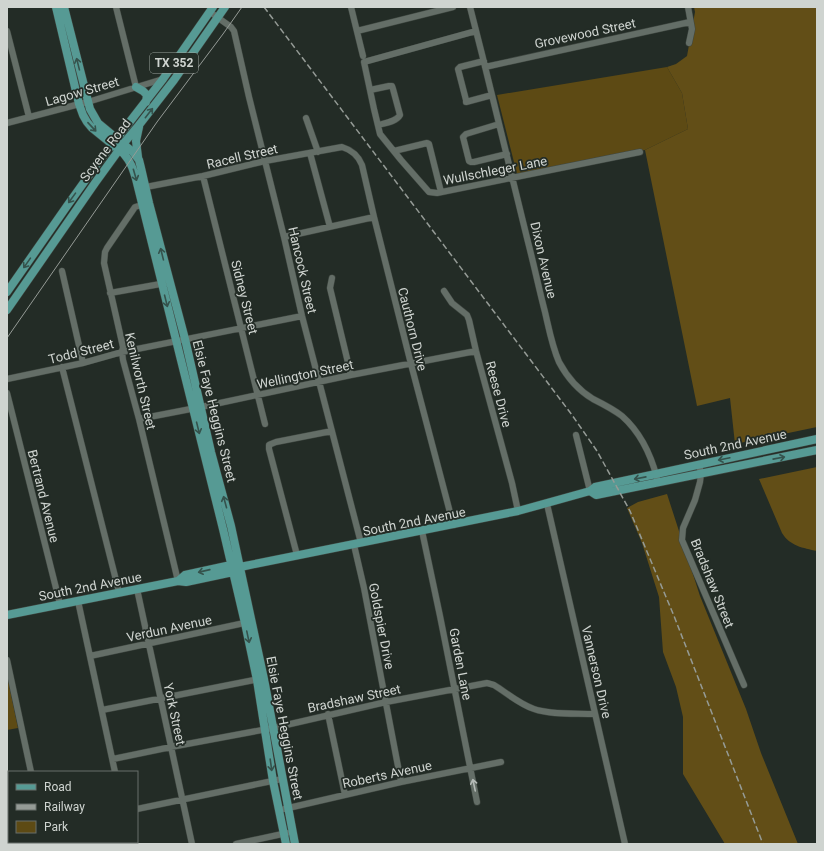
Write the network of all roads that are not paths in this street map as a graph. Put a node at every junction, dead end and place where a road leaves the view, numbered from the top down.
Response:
1 (56, 7) edge
2 (64, 7) edge
3 (116, 7) edge
4 (225, 7) edge
5 (351, 7) edge
6 (454, 7) edge
7 (470, 7) edge
8 (688, 7) edge
9 (212, 9) edge
10 (218, 18) junction
11 (690, 22) junction
12 (357, 31) junction
13 (476, 31) junction
14 (7, 32) edge
15 (689, 43) dead end
16 (363, 59) junction
17 (484, 64) junction
18 (163, 79) junction
19 (136, 87) junction
20 (370, 90) junction
21 (492, 95) junction
22 (146, 102) junction
23 (84, 103) junction
24 (29, 117) junction
25 (306, 118) dead end
26 (7, 123) edge
27 (500, 124) junction
28 (139, 125) junction
29 (378, 125) junction
30 (118, 144) junction
31 (342, 147) joint
32 (394, 151) junction
33 (318, 152) junction
34 (640, 152) dead end
35 (310, 153) junction
36 (507, 154) junction
37 (138, 158) junction
38 (265, 161) junction
39 (203, 176) junction
40 (513, 178) junction
41 (146, 187) junction
42 (441, 192) junction
43 (146, 204) junction
44 (374, 217) junction
45 (330, 227) junction
46 (47, 234) junction
47 (284, 237) junction
48 (47, 252) junction
49 (62, 271) dead end
50 (332, 278) dead end
51 (165, 283) junction
52 (444, 291) dead end
53 (7, 292) edge
54 (110, 293) junction
55 (7, 310) edge
56 (302, 316) junction
57 (241, 328) junction
58 (185, 339) junction
59 (176, 341) junction
60 (476, 351) junction
61 (122, 352) junction
62 (83, 363) junction
63 (410, 364) junction
64 (62, 368) junction
65 (351, 375) junction
66 (7, 379) edge
67 (320, 382) junction
68 (7, 393) edge
69 (258, 394) junction
70 (197, 408) junction
71 (139, 420) junction
72 (265, 424) dead end
73 (332, 430) junction
74 (576, 435) dead end
75 (817, 439) edge
76 (817, 450) edge
77 (699, 464) junction
78 (701, 473) junction
79 (657, 478) junction
80 (590, 491) junction
81 (547, 504) junction
82 (518, 511) junction
83 (454, 525) junction
84 (231, 526) junction
85 (223, 529) junction
86 (422, 531) junction
87 (358, 544) junction
88 (298, 555) junction
89 (241, 567) junction
90 (232, 568) junction
91 (178, 581) junction
92 (137, 589) junction
93 (119, 592) junction
94 (78, 600) junction
95 (60, 604) junction
96 (7, 615) edge
97 (248, 622) junction
98 (149, 643) junction
99 (90, 656) junction
100 (7, 660) edge
101 (260, 679) junction
102 (744, 685) dead end
103 (455, 689) junction
104 (161, 699) junction
105 (386, 702) junction
106 (102, 710) junction
107 (328, 714) junction
108 (595, 714) junction
109 (269, 728) junction
110 (171, 747) junction
111 (113, 759) junction
112 (501, 762) dead end
113 (470, 768) junction
114 (31, 771) edge
115 (115, 771) edge
116 (282, 779) junction
117 (273, 781) junction
118 (401, 782) junction
119 (345, 795) junction
120 (182, 800) junction
121 (477, 802) dead end
122 (288, 808) junction
123 (138, 809) edge
124 (279, 810) junction
125 (292, 832) junction
126 (284, 834) junction
127 (192, 844) edge
128 (236, 844) edge
129 (286, 844) edge
130 (295, 844) edge
131 (625, 844) edge

1 - 23 main road, Elsie Faye Heggins Street
23 -> 2 main road, Elsie Faye Heggins Street
3 - 19 street
4 - 10 main road, Scyene Road / TX 352
5 - 12 street, Wullschleger Lane
6 - 12 street
7 - 13 street, Dixon Avenue
8 - 11 street
9 - 10 street, Hancock Street
9 - 18 main road, Scyene Road / TX 352
28 -> 10 main road, Scyene Road / TX 352
10 - 38 street, Hancock Street
11 - 15 street
11 - 17 street, Grovewood Street
12 - 16 street, Wullschleger Lane
13 - 16 street
13 - 17 street, Dixon Avenue
14 - 24 street
16 - 20 street, Wullschleger Lane
17 - 21 street, Dixon Avenue
17 - 21 street, Grovewood Street
18 - 19 street, Lagow Street
18 - 22 main road, Scyene Road / TX 352
19 - 22 main road
19 - 23 street, Lagow Street
20 - 29 street, Wullschleger Lane
20 - 29 street
21 - 27 street, Dixon Avenue
22 - 30 main road, Scyene Road / TX 352
23 - 24 street, Lagow Street
23 - 30 main road, Elsie Faye Heggins Street
24 - 26 street, Lagow Street
25 - 33 street
27 - 36 street, Dixon Avenue
27 - 36 street
28 - 30 main road, Scyene Road / TX 352
28 - 37 main road
29 - 32 street, Wullschleger Lane
30 - 37 main road, Elsie Faye Heggins Street
30 -> 43 main road, Elsie Faye Heggins Street
30 -> 46 main road, Scyene Road / TX 352
30 - 48 main road, Scyene Road / TX 352
31 - 33 street, Racell Street
31 - 44 street, Cauthorn Drive
32 - 42 street, Wullschleger Lane
32 - 42 street
33 - 35 street, Racell Street
34 - 40 street, Wullschleger Lane
35 - 38 street, Racell Street
35 - 45 street
36 - 40 street, Dixon Avenue
37 - 41 main road, Elsie Faye Heggins Street
38 - 39 street, Racell Street
38 - 47 street, Hancock Street
39 - 41 street, Racell Street
39 - 57 street, Sidney Street
40 - 42 street, Wullschleger Lane
40 - 79 street, Dixon Avenue
41 - 43 main road, Elsie Faye Heggins Street
43 - 51 main road, Elsie Faye Heggins Street
43 - 54 street, Kenilworth Street
44 - 45 street
44 - 63 street, Cauthorn Drive
45 - 47 street
46 - 48 main road
46 -> 53 main road, Scyene Road / TX 352
47 - 56 street, Hancock Street
48 - 55 main road, Scyene Road / TX 352
49 - 62 street
50 - 65 street
51 - 54 street
51 - 58 main road, Elsie Faye Heggins Street
51 -> 59 main road, Elsie Faye Heggins Street
52 - 60 street, Reese Drive
54 - 61 street, Kenilworth Street
56 - 57 street, Todd Street
56 - 67 street, Hancock Street
57 - 58 street, Todd Street
57 - 69 street, Sidney Street
58 - 59 street, Todd Street
58 - 70 main road, Elsie Faye Heggins Street
59 - 61 street, Todd Street
59 - 70 main road, Elsie Faye Heggins Street
60 - 63 street, Wellington Street
60 - 82 street, Reese Drive
61 - 62 street, Todd Street
61 - 71 street, Kenilworth Street
62 - 64 street, Todd Street
63 - 65 street, Wellington Street
63 - 83 street, Cauthorn Drive
64 - 66 street, Todd Street
64 - 93 street
65 - 67 street, Wellington Street
67 - 69 street, Wellington Street
67 - 73 street, Hancock Street
68 - 95 street, Bertrand Avenue
69 - 70 street, Wellington Street
69 - 72 street, Sidney Street
70 - 71 street, Wellington Street
84 -> 70 main road, Elsie Faye Heggins Street
70 -> 85 main road, Elsie Faye Heggins Street
71 - 91 street, Kenilworth Street
73 - 87 street, Hancock Street
73 - 88 street
74 - 80 street
75 -> 77 main road, South 2nd Avenue
78 -> 76 main road, South 2nd Avenue
77 - 78 street, Bradshaw Street
77 - 79 main road, South 2nd Avenue
78 - 79 main road, South 2nd Avenue
78 - 102 street, Bradshaw Street
79 - 80 main road, South 2nd Avenue
80 - 81 main road, South 2nd Avenue
81 - 82 main road, South 2nd Avenue
81 - 108 street, Vannerson Drive
82 - 83 main road, South 2nd Avenue
83 - 86 main road, South 2nd Avenue
84 - 85 main road
84 - 89 main road, Elsie Faye Heggins Street
85 - 90 main road, Elsie Faye Heggins Street
86 - 87 main road, South 2nd Avenue
86 - 103 street, Garden Lane
87 - 88 main road, South 2nd Avenue
87 - 105 street, Goldspier Drive
88 - 89 main road, South 2nd Avenue
89 - 90 main road, South 2nd Avenue
89 - 97 main road, Elsie Faye Heggins Street
90 - 91 main road, South 2nd Avenue
90 - 97 main road, Elsie Faye Heggins Street
91 - 92 main road, South 2nd Avenue
92 - 93 main road, South 2nd Avenue
92 - 98 street, York Street
93 - 94 main road, South 2nd Avenue
94 - 95 main road, South 2nd Avenue
94 - 99 street
95 - 96 main road, South 2nd Avenue
97 - 98 street, Verdun Avenue
97 - 101 main road, Elsie Faye Heggins Street
98 - 99 street, Verdun Avenue
98 - 104 street, York Street
99 - 106 street
100 - 114 street
101 - 104 street
101 - 109 main road, Elsie Faye Heggins Street
103 - 105 street, Bradshaw Street
103 - 108 street, Bradshaw Street
103 - 113 street, Garden Lane
104 - 106 street
104 - 110 street, York Street
105 - 107 street, Bradshaw Street
105 - 118 street, Goldspier Drive
106 - 111 street
107 - 109 street, Bradshaw Street
107 - 119 street
108 - 131 street, Vannerson Drive
109 - 110 street, Bradshaw Street
109 - 116 main road, Elsie Faye Heggins Street
109 -> 117 main road, Elsie Faye Heggins Street
110 - 111 street, Bradshaw Street
110 - 120 street, York Street
111 - 115 street
112 - 113 street, Roberts Avenue
113 - 118 street, Roberts Avenue
121 -> 113 street, Garden Lane
116 - 117 street
116 - 122 main road, Elsie Faye Heggins Street
117 - 120 street
117 - 124 main road, Elsie Faye Heggins Street
118 - 119 street, Roberts Avenue
119 - 122 street, Roberts Avenue
120 - 123 street
120 - 127 street, York Street
122 - 124 street, Roberts Avenue
122 - 125 main road, Elsie Faye Heggins Street
124 - 126 main road, Elsie Faye Heggins Street
125 - 126 street
125 - 130 main road, Elsie Faye Heggins Street
126 - 128 street
126 - 129 main road, Elsie Faye Heggins Street

